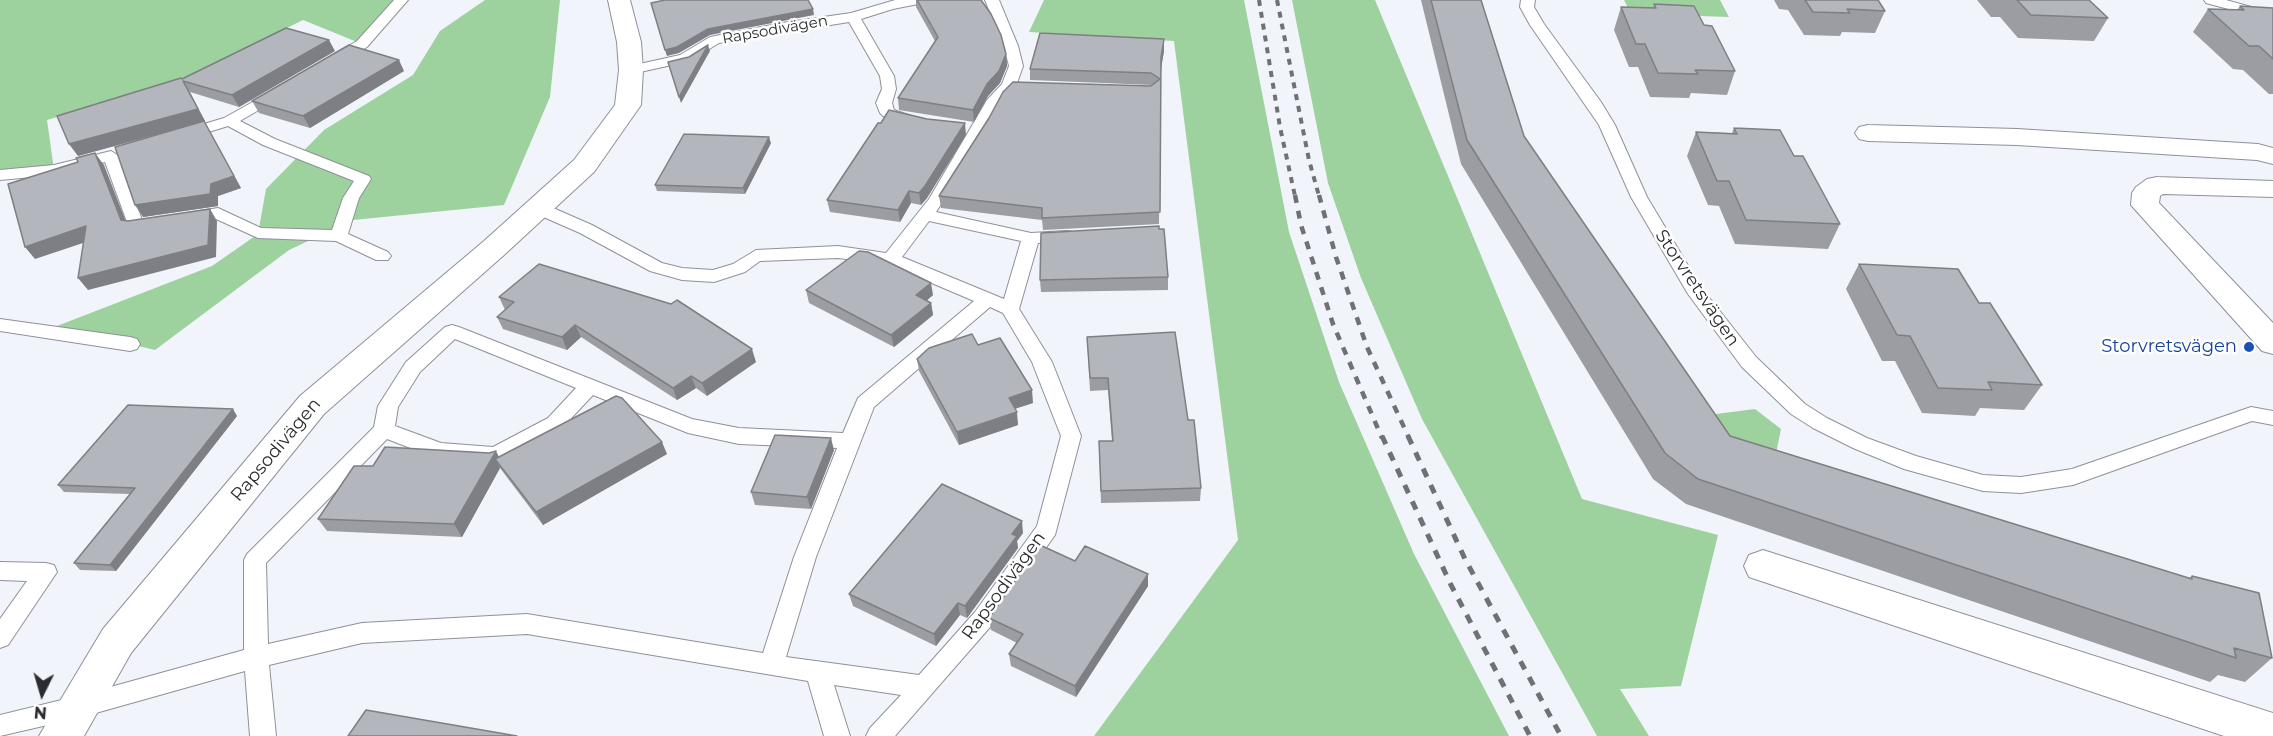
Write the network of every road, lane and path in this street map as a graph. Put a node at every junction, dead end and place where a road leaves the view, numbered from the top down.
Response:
1 (401, 0) edge
2 (619, 0) edge
3 (918, 0) edge
4 (992, 0) edge
5 (1528, 0) edge
6 (2211, 0) edge
7 (853, 17) junction
8 (2273, 17) edge
9 (321, 68) edge
10 (632, 70) junction
11 (290, 86) edge
12 (229, 121) junction
13 (929, 124) edge
14 (960, 128) edge
15 (980, 129) junction
16 (1868, 134) dead end
17 (165, 140) edge
18 (2273, 156) edge
19 (0, 175) edge
20 (2273, 189) edge
21 (538, 208) junction
22 (925, 215) junction
23 (1088, 235) edge
24 (339, 236) junction
25 (1031, 238) junction
26 (382, 256) dead end
27 (891, 259) junction
28 (987, 300) junction
29 (1010, 309) junction
30 (0, 325) edge
31 (2273, 343) edge
32 (130, 344) dead end
33 (590, 386) junction
34 (2273, 418) edge
35 (384, 430) junction
36 (851, 441) junction
37 (1762, 566) dead end
38 (0, 571) edge
39 (0, 638) edge
40 (256, 657) junction
41 (771, 665) junction
42 (818, 672) junction
43 (924, 687) junction
44 (78, 707) junction
45 (0, 726) edge
46 (2273, 733) edge
47 (61, 736) edge
48 (263, 736) edge
49 (837, 736) edge
50 (879, 736) edge

1 - 9 lane
2 - 10 street, Rapsodivägen
3 - 7 lane, Rapsodivägen
4 - 15 lane
5 - 34 lane, Storvretsvägen
6 - 8 lane
7 - 10 lane, Rapsodivägen
7 - 13 lane, Rapsodivägen
10 - 21 street, Rapsodivägen
11 - 12 lane
12 - 17 lane
12 - 24 lane
14 - 15 lane
15 - 22 lane
16 - 18 street
19 - 24 lane
20 - 31 street
21 - 27 lane
21 - 44 street, Rapsodivägen
22 - 25 lane
22 - 27 lane
23 - 25 lane
24 - 26 lane
25 - 29 lane
27 - 28 lane
28 - 29 lane
28 - 36 lane
29 - 43 lane, Rapsodivägen
30 - 32 lane
33 - 35 lane
33 - 35 lane
33 - 36 lane
35 - 40 lane
36 - 41 lane
37 - 46 street
38 - 39 lane
40 - 41 lane
40 - 44 lane
40 - 48 lane
41 - 42 lane
42 - 43 lane
42 - 49 lane
43 - 50 lane, Rapsodivägen
44 - 45 lane
44 - 47 street, Rapsodivägen

